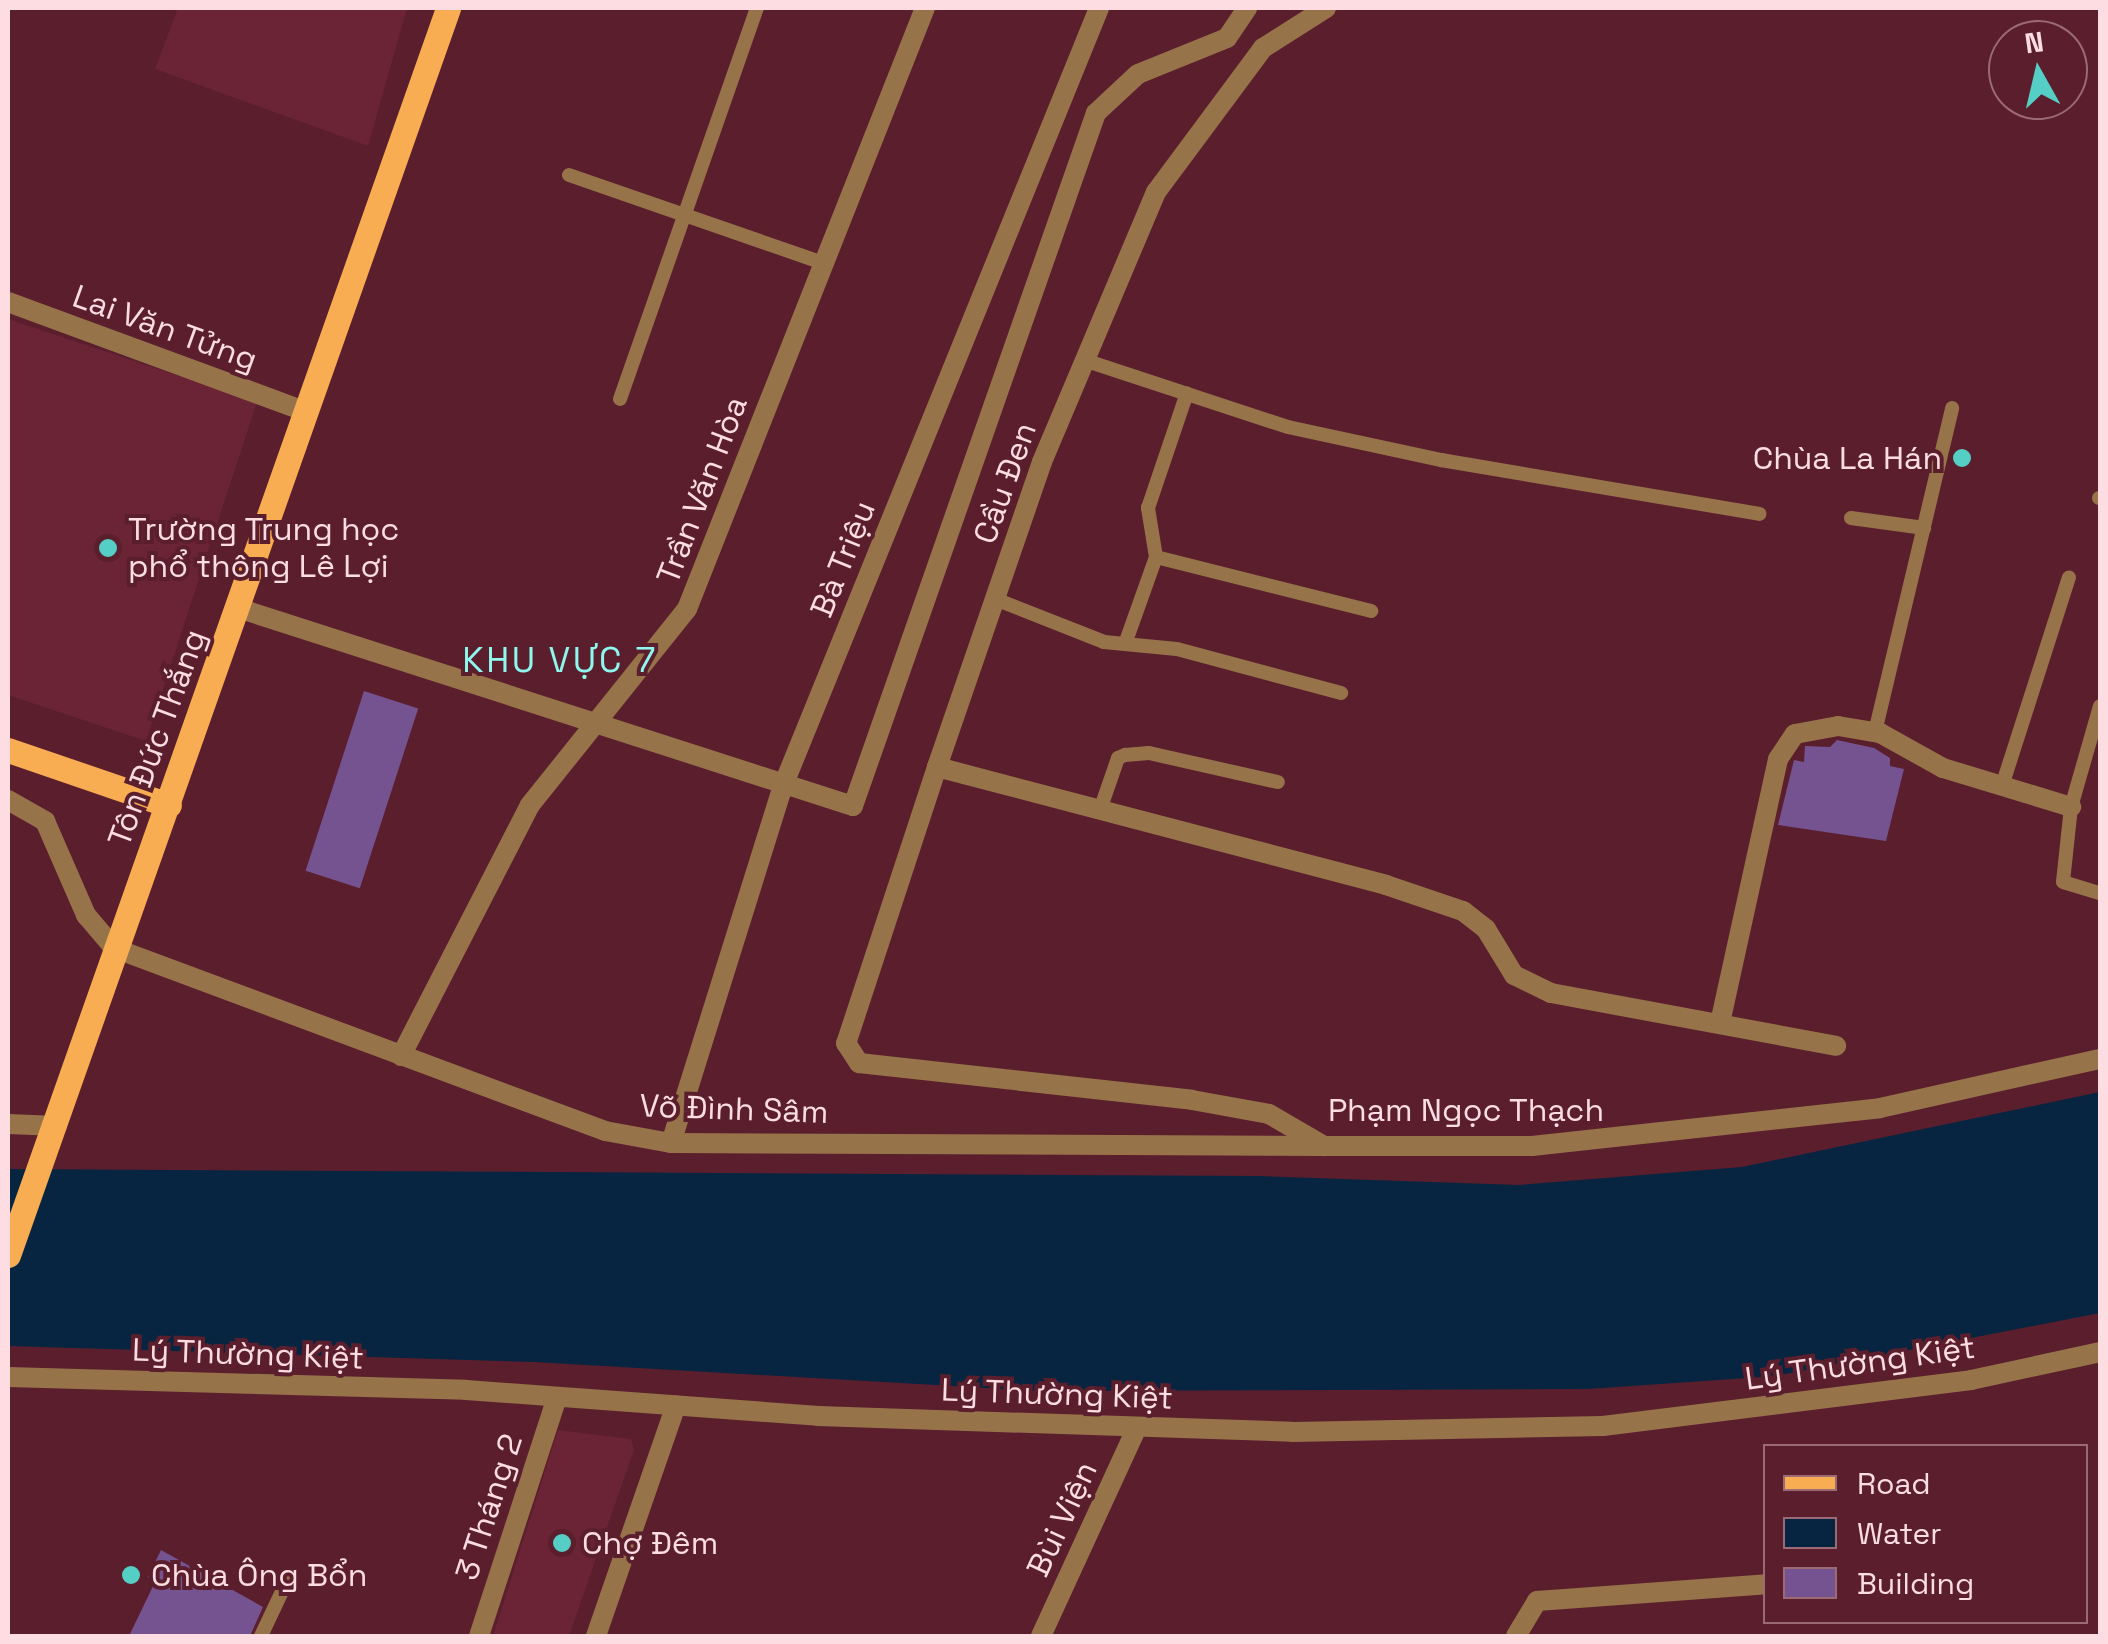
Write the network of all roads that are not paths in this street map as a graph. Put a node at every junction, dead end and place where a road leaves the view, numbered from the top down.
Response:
1 (448, 8) edge
2 (757, 8) edge
3 (925, 8) edge
4 (1099, 8) edge
5 (1247, 8) edge
6 (1326, 8) edge
7 (568, 175) dead end
8 (683, 215) junction
9 (823, 263) junction
10 (8, 302) edge
11 (1087, 360) junction
12 (1187, 393) junction
13 (620, 399) dead end
14 (1952, 408) dead end
15 (302, 410) junction
16 (1759, 514) dead end
17 (1851, 518) dead end
18 (1924, 528) junction
19 (1156, 556) junction
20 (2069, 577) dead end
21 (995, 599) junction
22 (238, 608) junction
23 (1371, 611) dead end
24 (1125, 644) junction
25 (1341, 693) dead end
26 (2100, 706) edge
27 (591, 724) junction
28 (1875, 732) junction
29 (8, 750) edge
30 (937, 768) junction
31 (1278, 782) dead end
32 (783, 786) junction
33 (2002, 786) junction
34 (8, 800) edge
35 (168, 805) junction
36 (2071, 808) junction
37 (1100, 810) junction
38 (2100, 893) edge
39 (114, 948) junction
40 (1720, 1023) junction
41 (846, 1043) joint
42 (1836, 1046) dead end
43 (402, 1056) junction
44 (2100, 1059) edge
45 (8, 1124) edge
46 (56, 1126) junction
47 (671, 1142) junction
48 (1324, 1146) junction
49 (8, 1254) edge
50 (2100, 1352) edge
51 (8, 1377) edge
52 (557, 1397) junction
53 (676, 1406) junction
54 (1137, 1427) junction
55 (287, 1581) dead end
56 (1763, 1584) edge
57 (261, 1636) edge
58 (479, 1636) edge
59 (596, 1636) edge
60 (1042, 1636) edge
61 (1516, 1636) edge

1 - 15 main road, Tôn Đức Thắng
2 - 8 lane
3 - 9 street, Trần Văn Hòa
4 - 32 street, Bà Triệu
5 - 32 street
6 - 11 street, Cầu Đen
7 - 8 lane
8 - 9 lane
8 - 13 lane
9 - 27 street, Trần Văn Hòa
10 - 15 street, Lai Văn Tửng
11 - 12 lane
11 - 21 street, Cầu Đen
12 - 16 lane
12 - 19 lane
14 - 18 lane
15 - 22 main road, Tôn Đức Thắng
17 - 18 lane
18 - 28 lane
19 - 23 lane
19 - 24 lane
20 - 33 lane
21 - 24 lane
21 - 30 street, Cầu Đen
22 - 27 street
22 - 35 main road, Tôn Đức Thắng
24 - 25 lane
26 - 36 lane
27 - 32 street
27 - 43 street, Trần Văn Hòa
28 - 33 street
28 - 40 street
29 - 35 main road
30 - 37 street
30 - 41 street, Cầu Đen
31 - 37 lane
32 - 47 street, Bà Triệu
33 - 36 street
34 - 39 street
35 - 39 main road, Tôn Đức Thắng
36 - 38 lane
37 - 40 street
39 - 43 street, Võ Đình Sâm
39 - 46 main road, Tôn Đức Thắng
40 - 42 street
41 - 48 street, Phạm Ngọc Thạch
43 - 47 street, Võ Đình Sâm
44 - 48 street, Phạm Ngọc Thạch
45 - 46 street
46 - 49 main road, Tôn Đức Thắng
47 - 48 street, Võ Đình Sâm
50 - 54 street, Lý Thường Kiệt
51 - 52 street, Lý Thường Kiệt
52 - 53 street, Lý Thường Kiệt
52 - 58 street, 3 Tháng 2
53 - 54 street, Lý Thường Kiệt
53 - 59 street
54 - 60 street, Bùi Viện
55 - 57 lane
56 - 61 street

